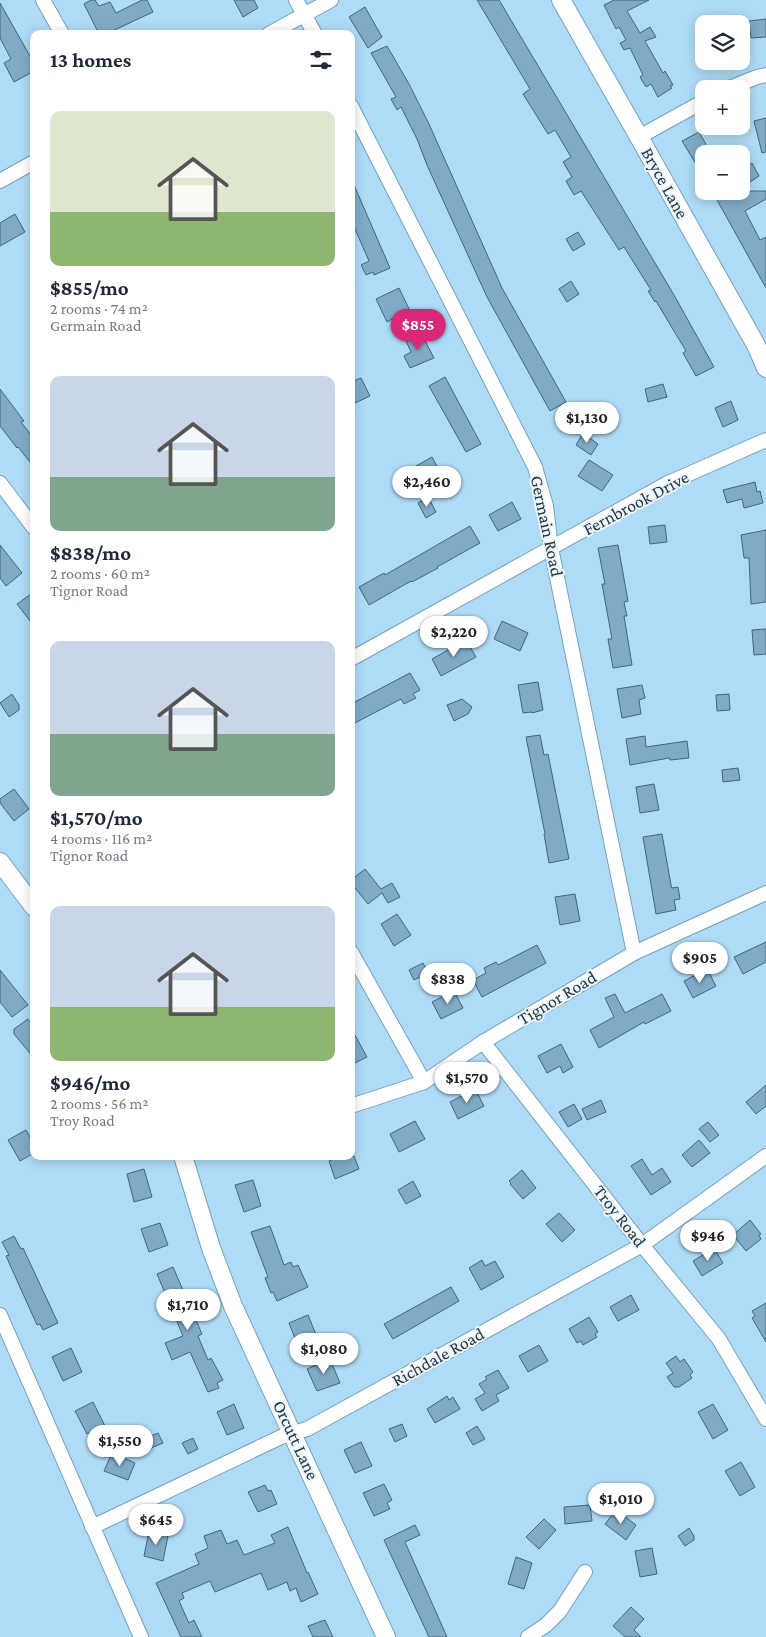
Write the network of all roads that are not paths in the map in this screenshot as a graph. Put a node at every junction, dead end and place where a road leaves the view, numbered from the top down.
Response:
1 (43, 0) edge
2 (296, 0) edge
3 (332, 0) edge
4 (561, 0) edge
5 (305, 15) junction
6 (60, 30) edge
7 (277, 30) edge
8 (313, 30) edge
9 (766, 75) edge
10 (750, 80) edge
11 (695, 106) edge
12 (355, 114) edge
13 (640, 136) junction
14 (30, 164) edge
15 (0, 181) edge
16 (761, 342) edge
17 (766, 368) edge
18 (766, 440) edge
19 (0, 483) edge
20 (30, 523) edge
21 (552, 548) junction
22 (355, 657) edge
23 (0, 862) edge
24 (766, 893) edge
25 (30, 902) edge
26 (634, 953) junction
27 (355, 959) edge
28 (483, 1042) junction
29 (424, 1082) junction
30 (355, 1105) edge
31 (766, 1156) edge
32 (188, 1160) edge
33 (642, 1245) junction
34 (0, 1315) edge
35 (766, 1419) edge
36 (293, 1434) junction
37 (92, 1527) junction
38 (585, 1572) dead end
39 (141, 1637) edge
40 (386, 1637) edge
41 (528, 1637) edge

1 - 6 street
2 - 5 street
3 - 5 street
4 - 13 street, Bryce Lane
5 - 7 street
5 - 8 street
9 - 10 street
11 - 13 street
12 - 21 street, Germain Road
13 - 16 street, Bryce Lane
14 - 15 street
16 - 17 street, Bryce Lane
18 - 21 street, Fernbrook Drive
19 - 20 street
21 - 22 street, Fernbrook Drive
21 - 26 street, Germain Road
23 - 25 street
24 - 26 street, Tignor Road
26 - 28 street, Tignor Road
27 - 29 street
28 - 29 street, Tignor Road
28 - 33 street, Troy Road
29 - 30 street, Tignor Road
31 - 33 street, Richdale Road
32 - 36 street, Orcutt Lane
33 - 35 street, Troy Road
33 - 36 street, Richdale Road
34 - 37 street
36 - 37 street, Richdale Road
36 - 40 street, Orcutt Lane
37 - 39 street
38 - 41 street

